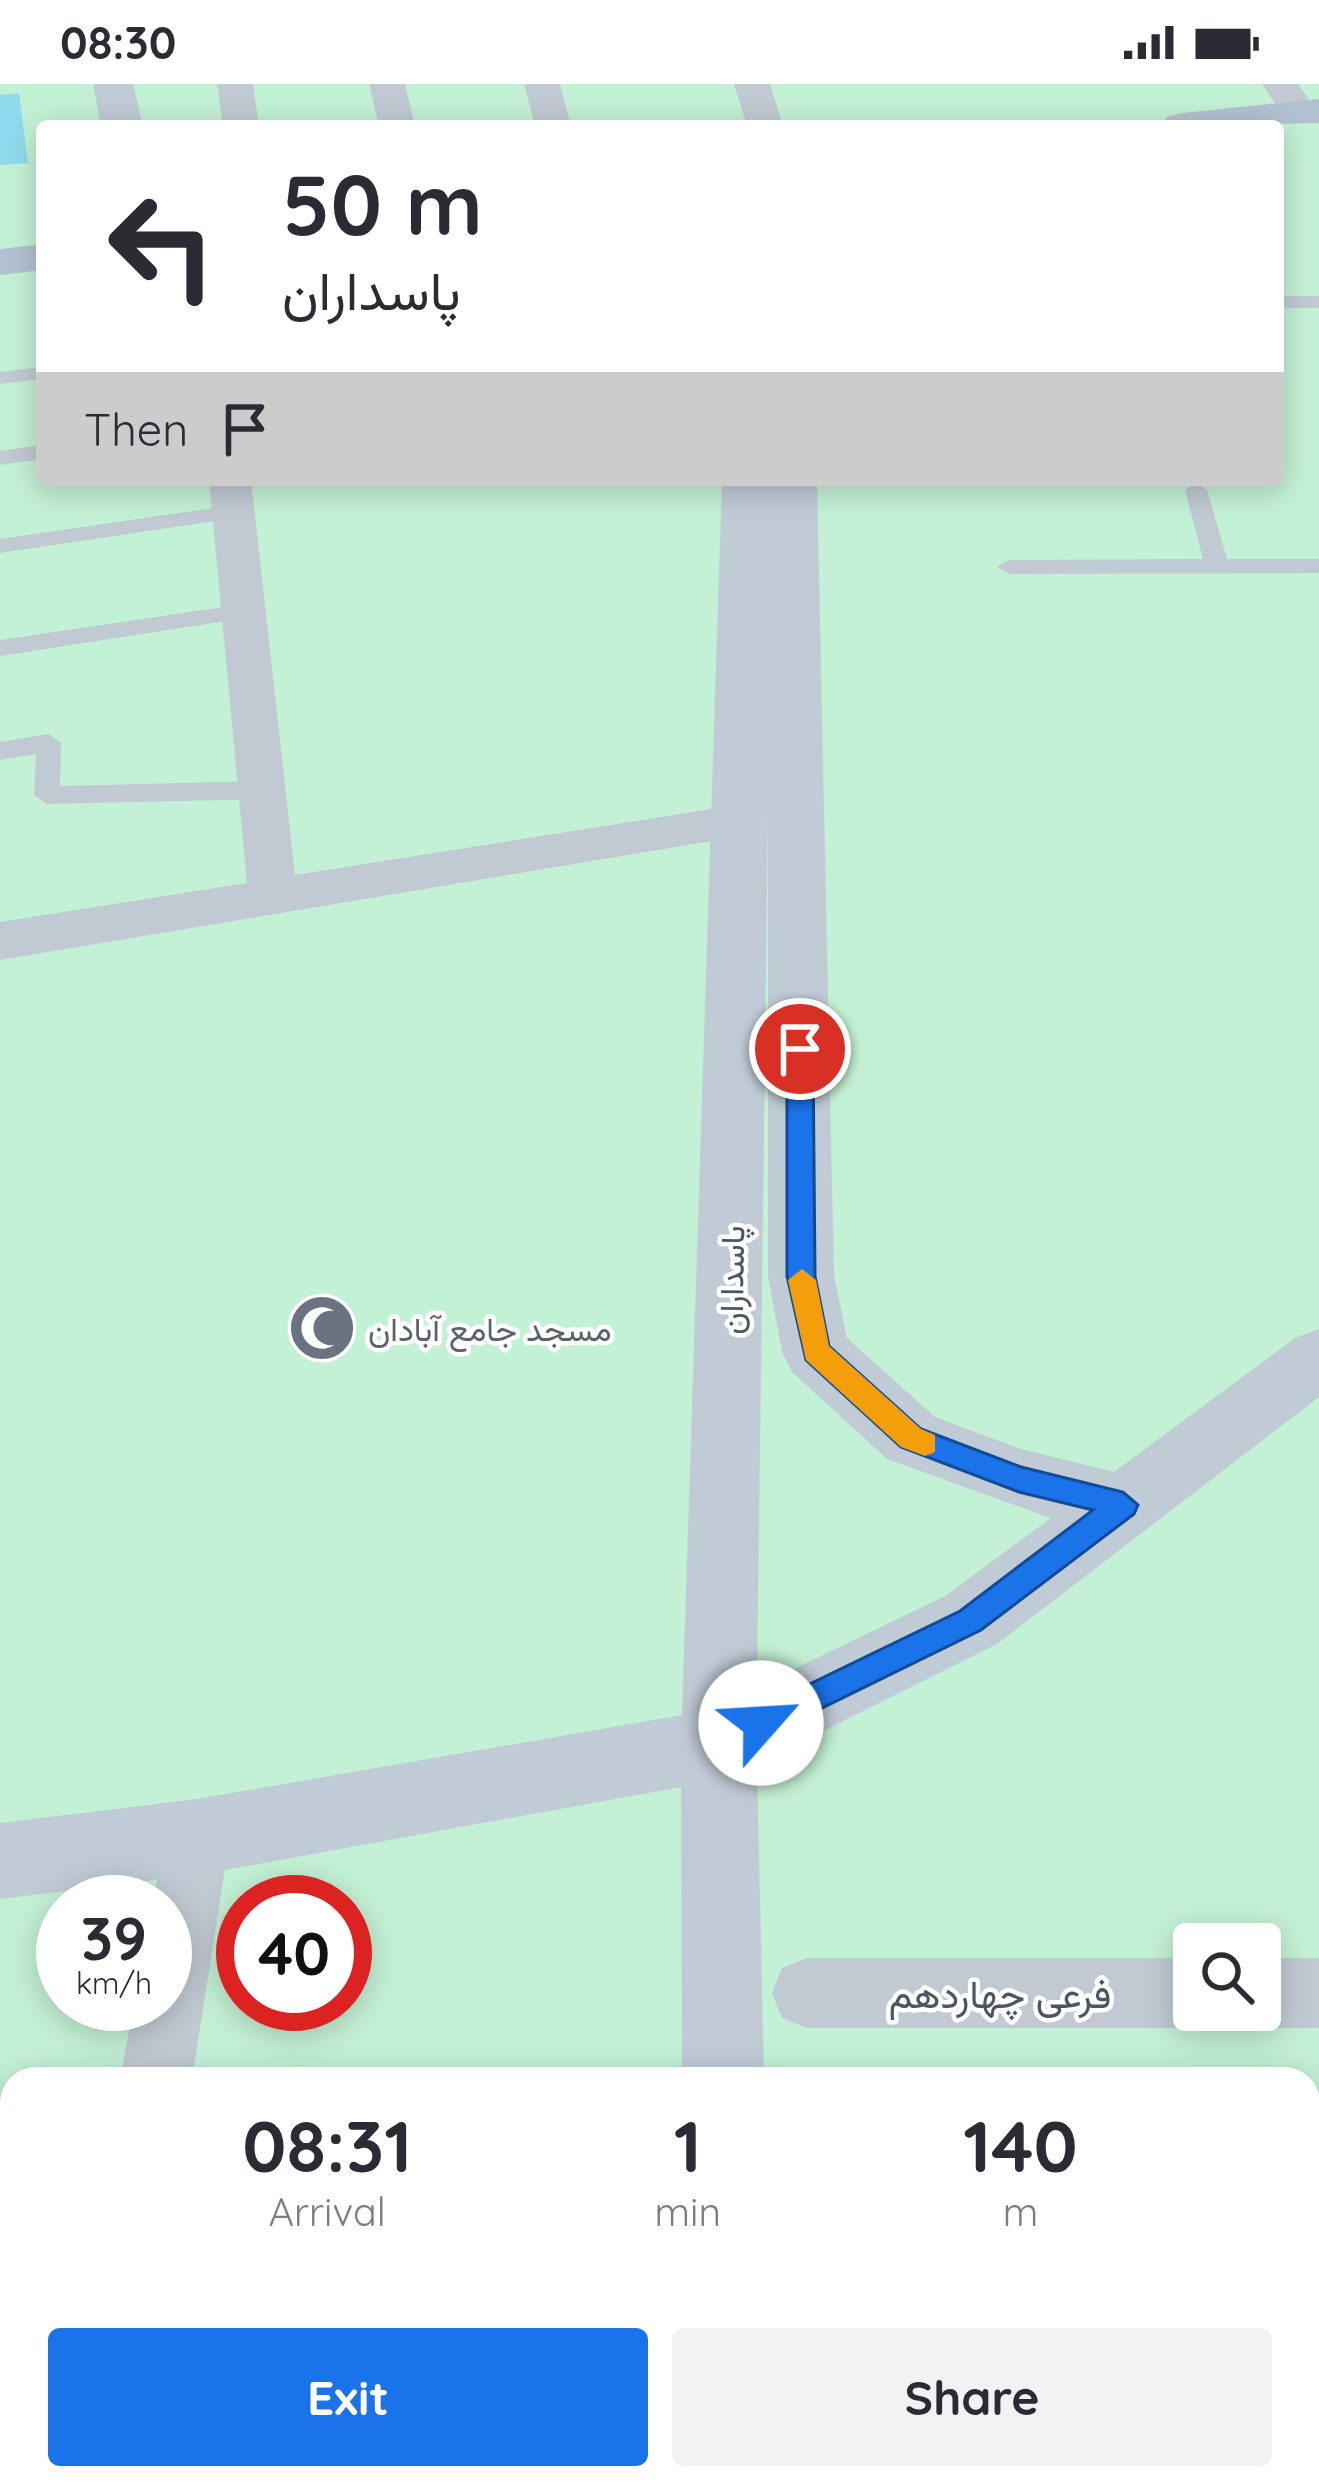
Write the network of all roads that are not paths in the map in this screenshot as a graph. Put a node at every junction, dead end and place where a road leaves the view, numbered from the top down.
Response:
1 (113, 84) edge
2 (235, 84) edge
3 (387, 84) edge
4 (542, 84) edge
5 (752, 84) edge
6 (1305, 114) edge
7 (121, 120) edge
8 (240, 120) edge
9 (396, 120) edge
10 (551, 120) edge
11 (763, 120) edge
12 (1244, 120) edge
13 (1284, 143) edge
14 (36, 258) edge
15 (0, 262) edge
16 (36, 293) edge
17 (0, 296) edge
18 (1284, 302) edge
19 (1319, 302) edge
20 (36, 375) edge
21 (0, 378) edge
22 (36, 453) edge
23 (0, 458) edge
24 (747, 486) edge
25 (792, 486) edge
26 (1196, 490) dead end
27 (232, 496) edge
28 (0, 546) edge
29 (1217, 566) junction
30 (1319, 566) edge
31 (1009, 567) dead end
32 (244, 612) junction
33 (0, 648) edge
34 (0, 751) edge
35 (262, 790) junction
36 (743, 821) junction
37 (273, 898) junction
38 (0, 941) edge
39 (1319, 1358) edge
40 (1123, 1505) junction
41 (719, 1744) junction
42 (197, 1838) junction
43 (0, 1861) edge
44 (807, 1993) dead end
45 (1173, 1993) edge
46 (1281, 1993) edge
47 (1319, 1993) edge
48 (158, 2067) edge
49 (723, 2067) edge

1 - 7 street
2 - 8 street
3 - 9 street
4 - 10 street
5 - 11 street
6 - 12 main road
6 - 13 main road
14 - 15 main road
16 - 17 main road
18 - 19 lane
20 - 21 lane
22 - 23 lane
24 - 36 street, پاسداران
25 - 40 street, پاسداران
26 - 29 lane
27 - 28 lane
27 - 32 street
29 - 30 lane
29 - 31 lane
32 - 33 lane
32 - 35 street
34 - 35 lane
35 - 37 street
36 - 37 street
36 - 41 street, پاسداران
37 - 38 street
39 - 40 street
40 - 41 street
41 - 42 street
41 - 49 street, پاسداران
42 - 43 street
42 - 48 street
44 - 45 street, فرعی چهاردهم
46 - 47 street

